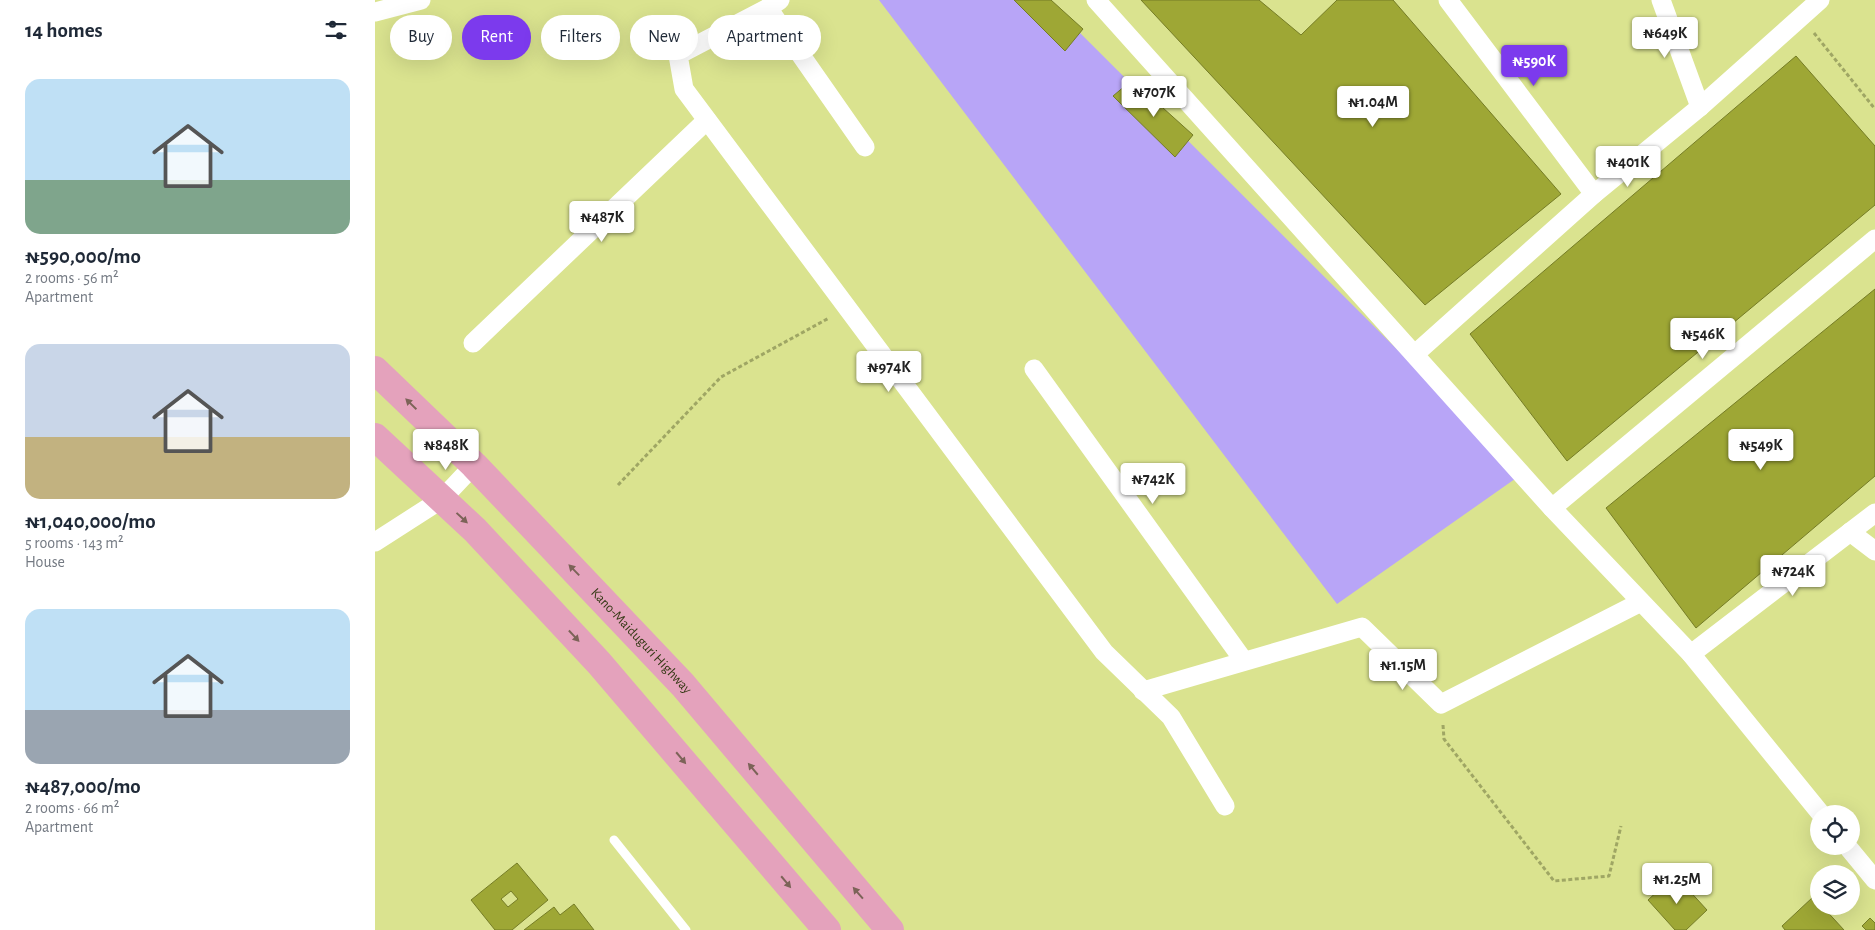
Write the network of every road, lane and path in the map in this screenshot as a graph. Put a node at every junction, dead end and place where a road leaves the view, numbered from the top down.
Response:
1 (421, 0) edge
2 (1096, 0) edge
3 (1448, 0) edge
4 (1661, 0) edge
5 (1820, 0) edge
6 (774, 4) edge
7 (375, 12) edge
8 (1801, 17) junction
9 (1700, 107) junction
10 (1875, 109) edge
11 (707, 120) junction
12 (865, 147) dead end
13 (1594, 194) junction
14 (1875, 239) edge
15 (847, 308) junction
16 (473, 343) dead end
17 (1415, 354) junction
18 (1034, 368) dead end
19 (375, 370) edge
20 (375, 437) edge
21 (474, 465) junction
22 (618, 484) dead end
23 (442, 499) junction
24 (1552, 508) junction
25 (1875, 513) edge
26 (1850, 532) junction
27 (375, 542) edge
28 (1875, 551) edge
29 (1641, 602) junction
30 (1691, 654) junction
31 (1244, 661) junction
32 (1143, 690) junction
33 (1441, 704) junction
34 (1814, 805) edge
35 (1225, 806) dead end
36 (1621, 826) dead end
37 (614, 840) dead end
38 (1854, 855) edge
39 (1875, 880) edge
40 (686, 930) edge
41 (827, 930) edge
42 (890, 930) edge

1 - 7 street
2 - 17 street
3 - 13 street
4 - 9 street
5 - 8 street
6 - 11 street
6 - 12 street
8 - 9 street
8 - 10 path
9 - 13 street
11 - 15 street
11 - 16 street
13 - 17 street
14 - 24 street
15 - 22 path
15 - 32 street
17 - 24 street
18 - 31 street
21 -> 19 highway, Kano-Maiduguri Highway
20 - 23 highway
21 - 23 street
42 -> 21 highway, Kano-Maiduguri Highway
23 - 27 street
23 -> 41 highway
24 - 29 street
25 - 26 street
26 - 28 street
26 - 30 street
29 - 30 street
29 - 33 street
30 - 34 street
31 - 32 street
31 - 33 street
32 - 35 street
33 - 36 path
37 - 40 lane
38 - 39 street

